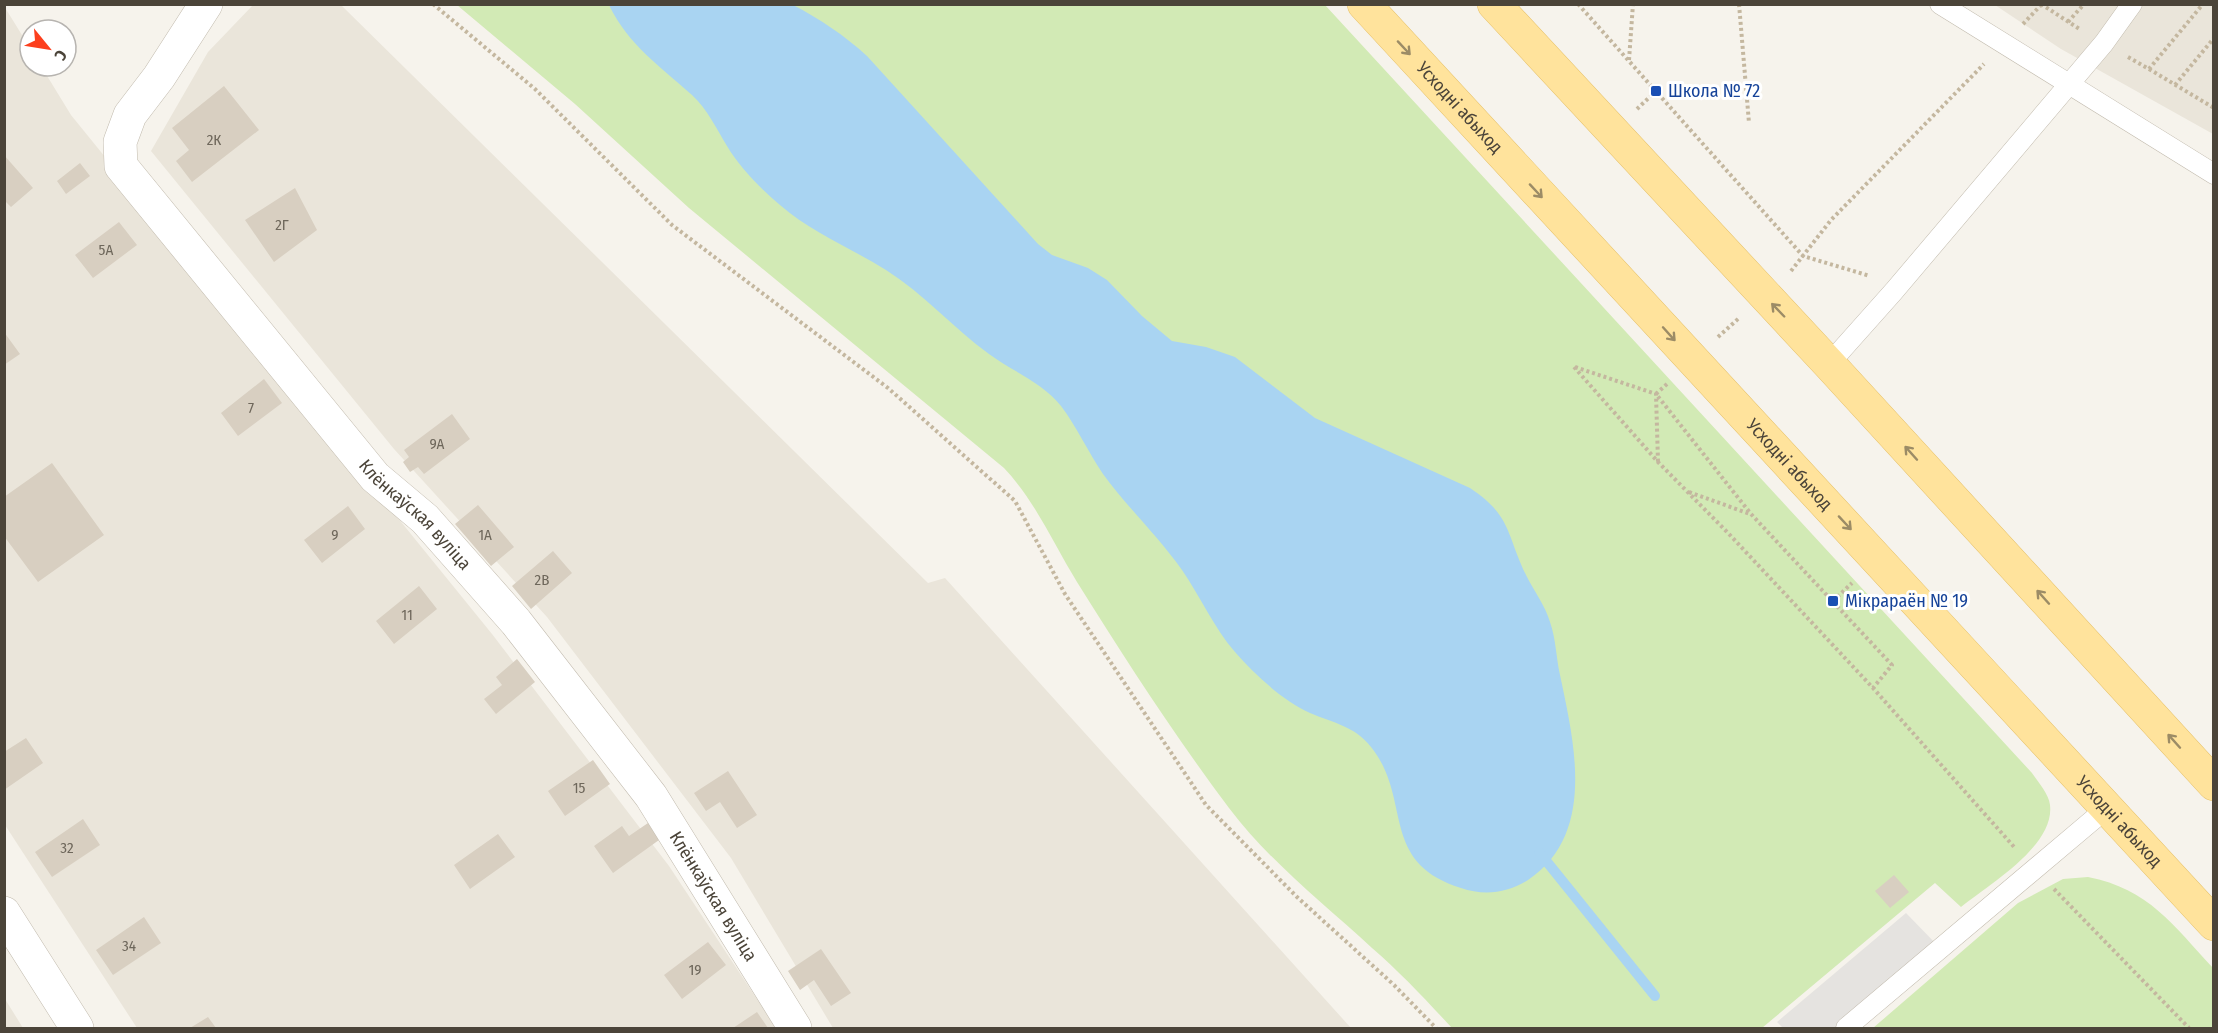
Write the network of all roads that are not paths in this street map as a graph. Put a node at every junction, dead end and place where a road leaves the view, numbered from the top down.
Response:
1 (206, 4) edge
2 (1365, 4) edge
3 (1494, 4) edge
4 (1940, 4) edge
5 (2132, 4) edge
6 (2068, 84) junction
7 (2214, 174) edge
8 (1829, 364) junction
9 (2214, 784) edge
10 (2108, 808) junction
11 (4, 913) edge
12 (2214, 924) edge
13 (77, 1029) edge
14 (795, 1029) edge
15 (1846, 1029) edge

1 - 14 street, Клёнкаўская вуліца
2 -> 10 main road, Усходні абыход
8 -> 3 main road
4 - 6 lane
5 - 6 lane
6 - 7 lane
6 - 8 lane
9 -> 8 main road
10 - 12 main road, Усходні абыход
10 - 15 lane
11 - 13 street

